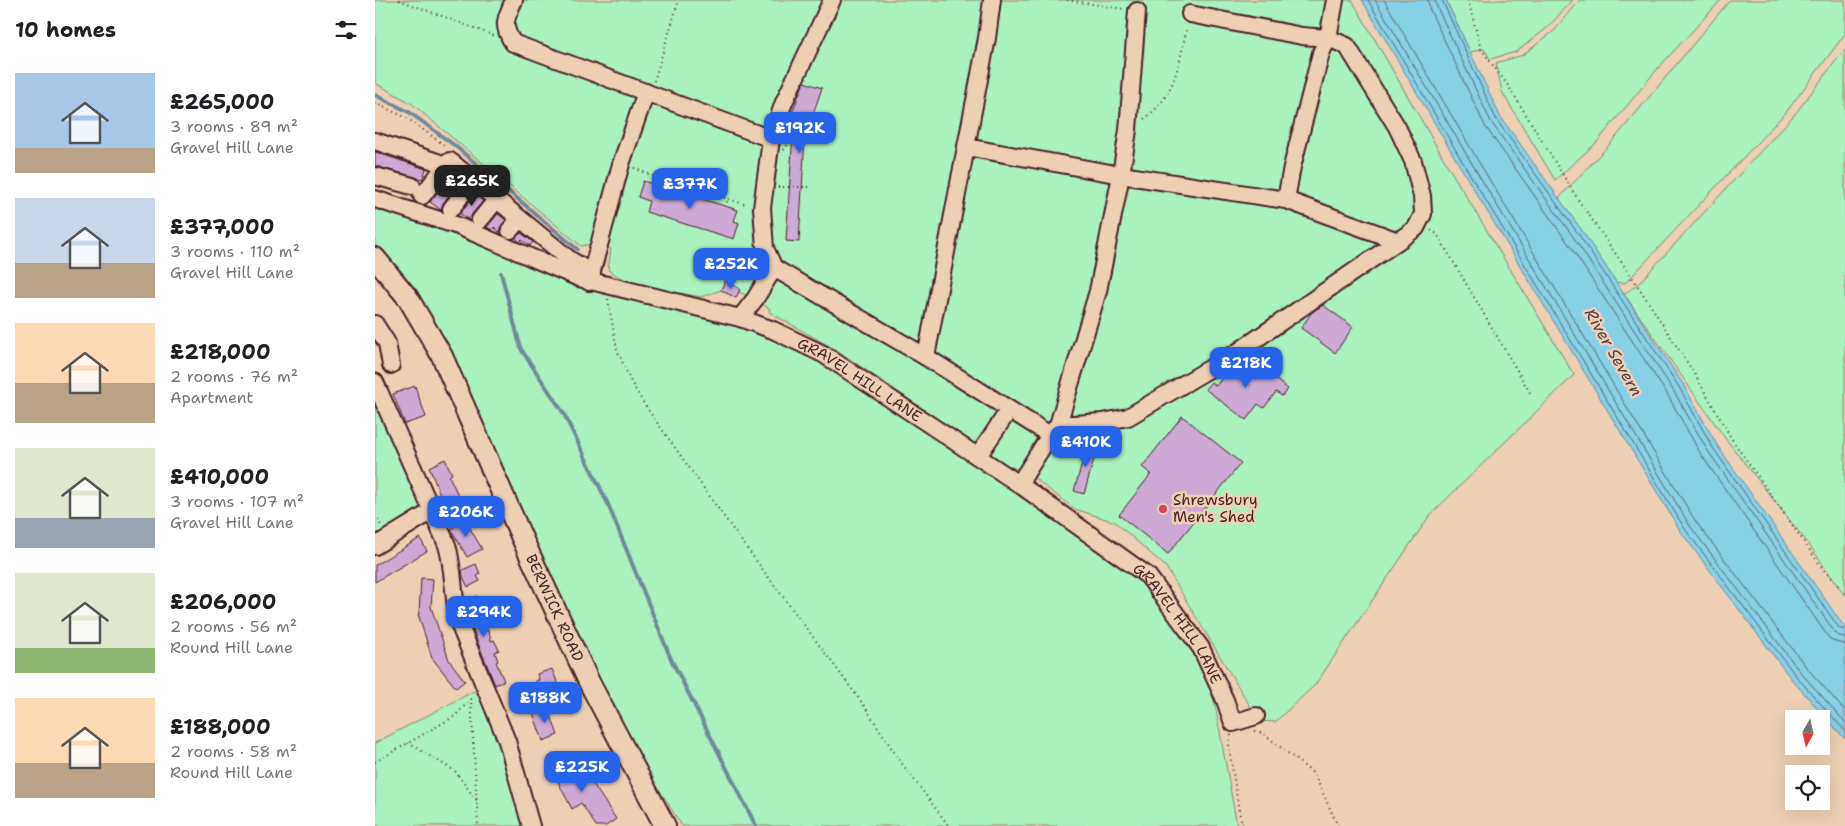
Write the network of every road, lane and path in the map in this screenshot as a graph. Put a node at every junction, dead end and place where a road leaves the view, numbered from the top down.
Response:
1 (399, 0) edge
2 (514, 0) edge
3 (679, 0) edge
4 (831, 0) edge
5 (993, 0) edge
6 (1067, 0) edge
7 (1335, 0) edge
8 (1468, 0) edge
9 (1137, 11) joint
10 (1190, 14) joint
11 (1328, 38) junction
12 (513, 43) junction
13 (648, 93) junction
14 (819, 130) dead end
15 (1128, 130) junction
16 (375, 142) edge
17 (770, 144) junction
18 (966, 147) junction
19 (621, 164) junction
20 (446, 165) junction
21 (1121, 175) junction
22 (375, 176) edge
23 (659, 178) junction
24 (473, 180) junction
25 (680, 184) junction
26 (656, 185) dead end
27 (791, 187) dead end
28 (811, 187) dead end
29 (700, 190) junction
30 (677, 192) dead end
31 (697, 198) dead end
32 (375, 199) edge
33 (497, 199) junction
34 (728, 199) junction
35 (1286, 200) junction
36 (725, 207) dead end
37 (763, 208) junction
38 (451, 209) dead end
39 (480, 220) dead end
40 (1420, 220) junction
41 (1398, 242) junction
42 (375, 258) edge
43 (774, 268) junction
44 (591, 277) junction
45 (609, 286) junction
46 (740, 318) junction
47 (375, 324) edge
48 (926, 358) junction
49 (391, 365) dead end
50 (375, 382) edge
51 (1532, 396) dead end
52 (1009, 410) junction
53 (1054, 430) junction
54 (978, 456) junction
55 (1019, 484) junction
56 (432, 511) junction
57 (375, 546) edge
58 (1845, 593) edge
59 (484, 685) junction
60 (471, 698) junction
61 (1256, 716) dead end
62 (1233, 723) junction
63 (408, 743) junction
64 (375, 762) edge
65 (477, 801) junction
66 (478, 826) edge
67 (531, 826) edge
68 (665, 826) edge
69 (949, 826) edge
70 (1243, 826) edge
71 (1338, 826) edge

1 - 12 path
2 - 12 street
3 - 13 path
4 - 17 street
5 - 18 street
6 - 9 path
7 - 11 street
8 - 58 path
9 - 15 street
10 - 11 street
10 - 15 path
11 - 35 street
11 - 40 street
12 - 13 street
13 - 17 street
13 - 19 street
14 - 17 path
15 - 21 street
16 - 20 street
17 - 37 street
18 - 21 street
18 - 48 street
19 - 23 path
19 - 44 street
20 - 22 street
20 - 24 street
21 - 35 street
21 - 53 street
23 - 25 path
23 - 26 path
24 - 33 street
24 - 38 street
25 - 29 path
25 - 30 path
27 - 28 path
29 - 31 path
29 - 34 path
32 - 44 street, GRAVEL HILL LANE
33 - 39 street
33 - 44 street
34 - 36 path
34 - 37 path
35 - 41 street
37 - 43 street
40 - 41 street
40 - 51 path
41 - 53 street
42 - 68 main road, BERWICK ROAD
43 - 46 street
43 - 48 street
44 - 45 street, GRAVEL HILL LANE
45 - 46 street, GRAVEL HILL LANE
45 - 69 path
46 - 54 street, GRAVEL HILL LANE
47 - 49 street
48 - 52 street
50 - 56 street
52 - 53 street
52 - 54 street
53 - 55 street
54 - 55 street, GRAVEL HILL LANE
55 - 62 street, GRAVEL HILL LANE
56 - 57 street
56 - 59 street
59 - 60 path
59 - 67 street
60 - 63 path
60 - 65 path
61 - 62 street
62 - 70 path
62 - 71 path
63 - 64 path
63 - 65 path
65 - 66 path

